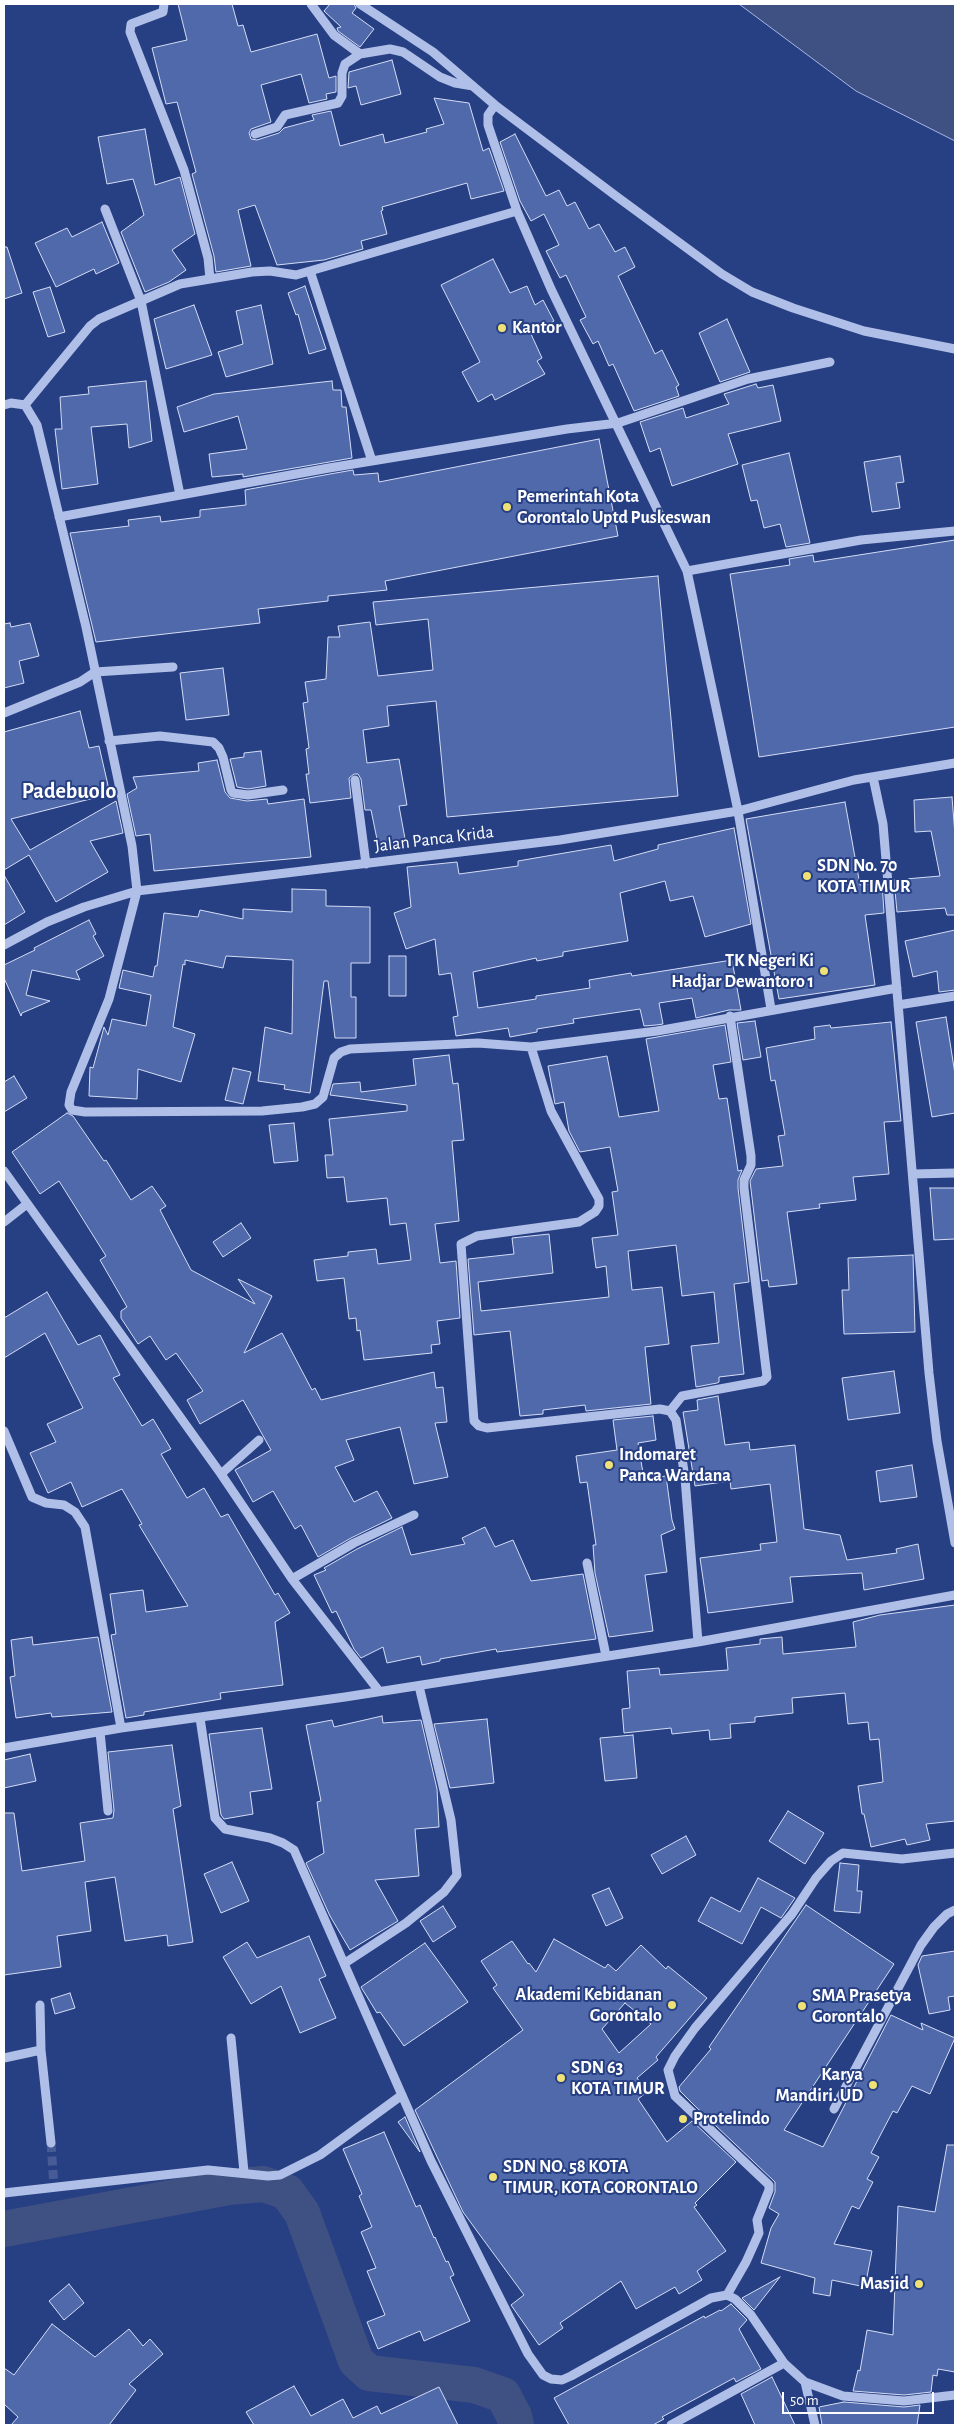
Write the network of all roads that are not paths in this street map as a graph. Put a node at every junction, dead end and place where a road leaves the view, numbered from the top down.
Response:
1 (164, 4) edge
2 (311, 4) edge
3 (360, 4) edge
4 (360, 54) junction
5 (474, 86) junction
6 (495, 105) junction
7 (255, 134) dead end
8 (104, 209) dead end
9 (517, 210) junction
10 (310, 271) junction
11 (210, 279) junction
12 (141, 301) junction
13 (955, 349) edge
14 (830, 362) dead end
15 (4, 405) edge
16 (25, 405) junction
17 (618, 423) junction
18 (372, 461) junction
19 (180, 495) junction
20 (59, 517) junction
21 (955, 531) edge
22 (687, 571) junction
23 (174, 667) dead end
24 (95, 672) junction
25 (4, 713) edge
26 (110, 741) junction
27 (955, 763) edge
28 (873, 777) junction
29 (355, 780) dead end
30 (283, 790) dead end
31 (738, 811) junction
32 (366, 864) junction
33 (137, 891) junction
34 (4, 945) edge
35 (897, 988) junction
36 (955, 996) edge
37 (898, 1005) junction
38 (771, 1009) junction
39 (730, 1016) junction
40 (531, 1047) junction
41 (4, 1171) edge
42 (955, 1173) edge
43 (913, 1174) junction
44 (28, 1204) junction
45 (4, 1222) edge
46 (670, 1411) junction
47 (4, 1430) edge
48 (259, 1440) dead end
49 (6, 1441) edge
50 (221, 1474) junction
51 (414, 1515) dead end
52 (955, 1543) edge
53 (587, 1563) dead end
54 (292, 1579) junction
55 (955, 1595) edge
56 (698, 1642) junction
57 (606, 1656) junction
58 (419, 1686) junction
59 (380, 1691) junction
60 (200, 1718) junction
61 (120, 1728) junction
62 (100, 1732) junction
63 (4, 1748) edge
64 (108, 1811) dead end
65 (955, 1853) edge
66 (955, 1910) edge
67 (345, 1963) junction
68 (40, 2005) dead end
69 (231, 2038) dead end
70 (41, 2050) junction
71 (4, 2058) edge
72 (402, 2095) junction
73 (834, 2109) dead end
74 (50, 2143) tunnel mouth
75 (244, 2172) junction
76 (4, 2193) edge
77 (727, 2295) junction
78 (784, 2363) junction
79 (805, 2382) junction
80 (955, 2395) edge
81 (671, 2425) edge
82 (815, 2425) edge

1 - 11 street
2 - 4 street
3 - 5 street
4 - 5 street
4 - 7 street
5 - 6 street
6 - 9 street
6 - 13 street
8 - 12 street
9 - 10 street
9 - 17 street
10 - 11 street
10 - 18 street
11 - 12 street
12 - 16 street
12 - 19 street
14 - 17 street
15 - 16 street
16 - 20 street
17 - 18 street
17 - 22 street
18 - 19 street
19 - 20 street
20 - 24 street
21 - 22 street
22 - 31 street
23 - 24 street
24 - 25 street
24 - 26 street
26 - 30 street
26 - 33 street
27 - 28 street, Jalan Panca Krida
28 - 31 street, Jalan Panca Krida
28 - 35 street
29 - 32 street
31 - 32 street, Jalan Panca Krida
31 - 38 street
32 - 33 street, Jalan Panca Krida
33 - 34 street, Jalan Panca Krida
33 - 40 street
35 - 37 street
35 - 38 street
36 - 37 street
37 - 43 street
38 - 39 street
39 - 40 street
39 - 46 street
40 - 46 street
41 - 44 street
42 - 43 street
43 - 52 street
44 - 45 street
44 - 50 street
46 - 56 street
47 - 49 street
48 - 50 street
49 - 61 street
50 - 54 street
51 - 54 street
53 - 57 street
54 - 59 street
55 - 56 street
56 - 57 street
57 - 58 street
58 - 59 street
58 - 67 street
59 - 60 street
60 - 61 street
60 - 67 street
61 - 62 street
62 - 63 street
62 - 64 street
65 - 77 street
66 - 73 street
67 - 72 street
68 - 70 street
69 - 75 street
70 - 71 street
70 - 74 street
72 - 75 street
72 - 77 street
75 - 76 street
77 - 78 street
78 - 79 street
78 - 81 street
79 - 80 street
79 - 82 street

